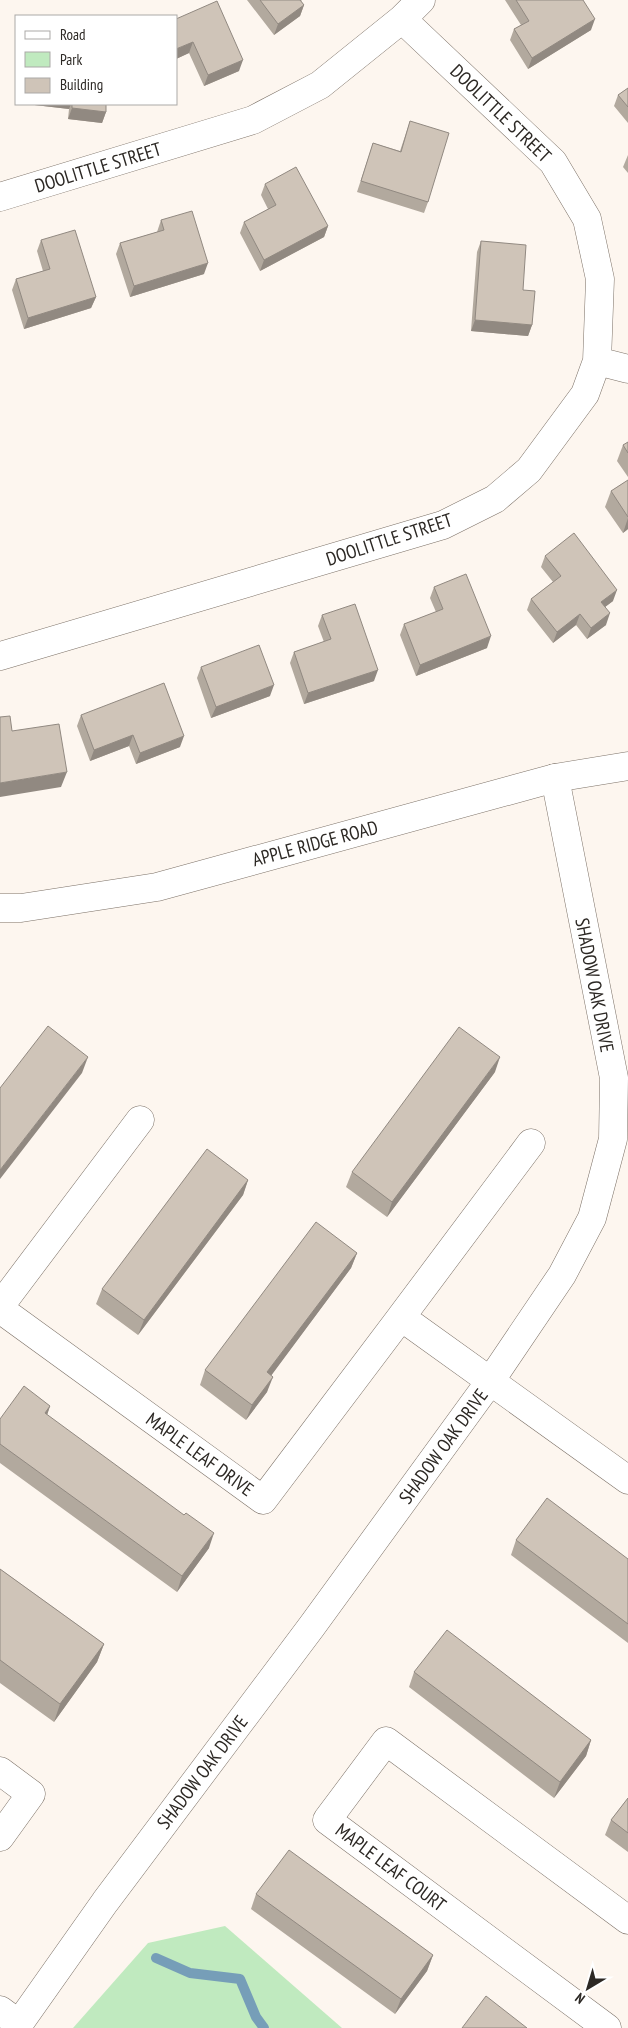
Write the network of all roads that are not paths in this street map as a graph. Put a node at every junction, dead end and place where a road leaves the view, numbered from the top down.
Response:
1 (412, 10) edge
2 (0, 197) edge
3 (597, 362) junction
4 (628, 369) edge
5 (0, 656) edge
6 (628, 766) edge
7 (555, 778) junction
8 (0, 908) edge
9 (140, 1120) dead end
10 (531, 1143) dead end
11 (0, 1307) edge
12 (401, 1317) junction
13 (491, 1380) junction
14 (628, 1480) edge
15 (0, 1771) edge
16 (0, 1837) edge
17 (628, 1920) edge
18 (12, 2020) edge
19 (607, 2028) edge

1 - 2 street, DOOLITTLE STREET
1 - 3 street, DOOLITTLE STREET
3 - 4 street
3 - 5 street, DOOLITTLE STREET
6 - 7 street, APPLE RIDGE ROAD
7 - 8 street, APPLE RIDGE ROAD
7 - 13 street, SHADOW OAK DRIVE
9 - 11 street
10 - 12 street, MAPLE LEAF DRIVE
11 - 12 street, MAPLE LEAF DRIVE
12 - 13 street
13 - 14 street
13 - 18 street, SHADOW OAK DRIVE
15 - 16 street
17 - 19 street, MAPLE LEAF COURT

